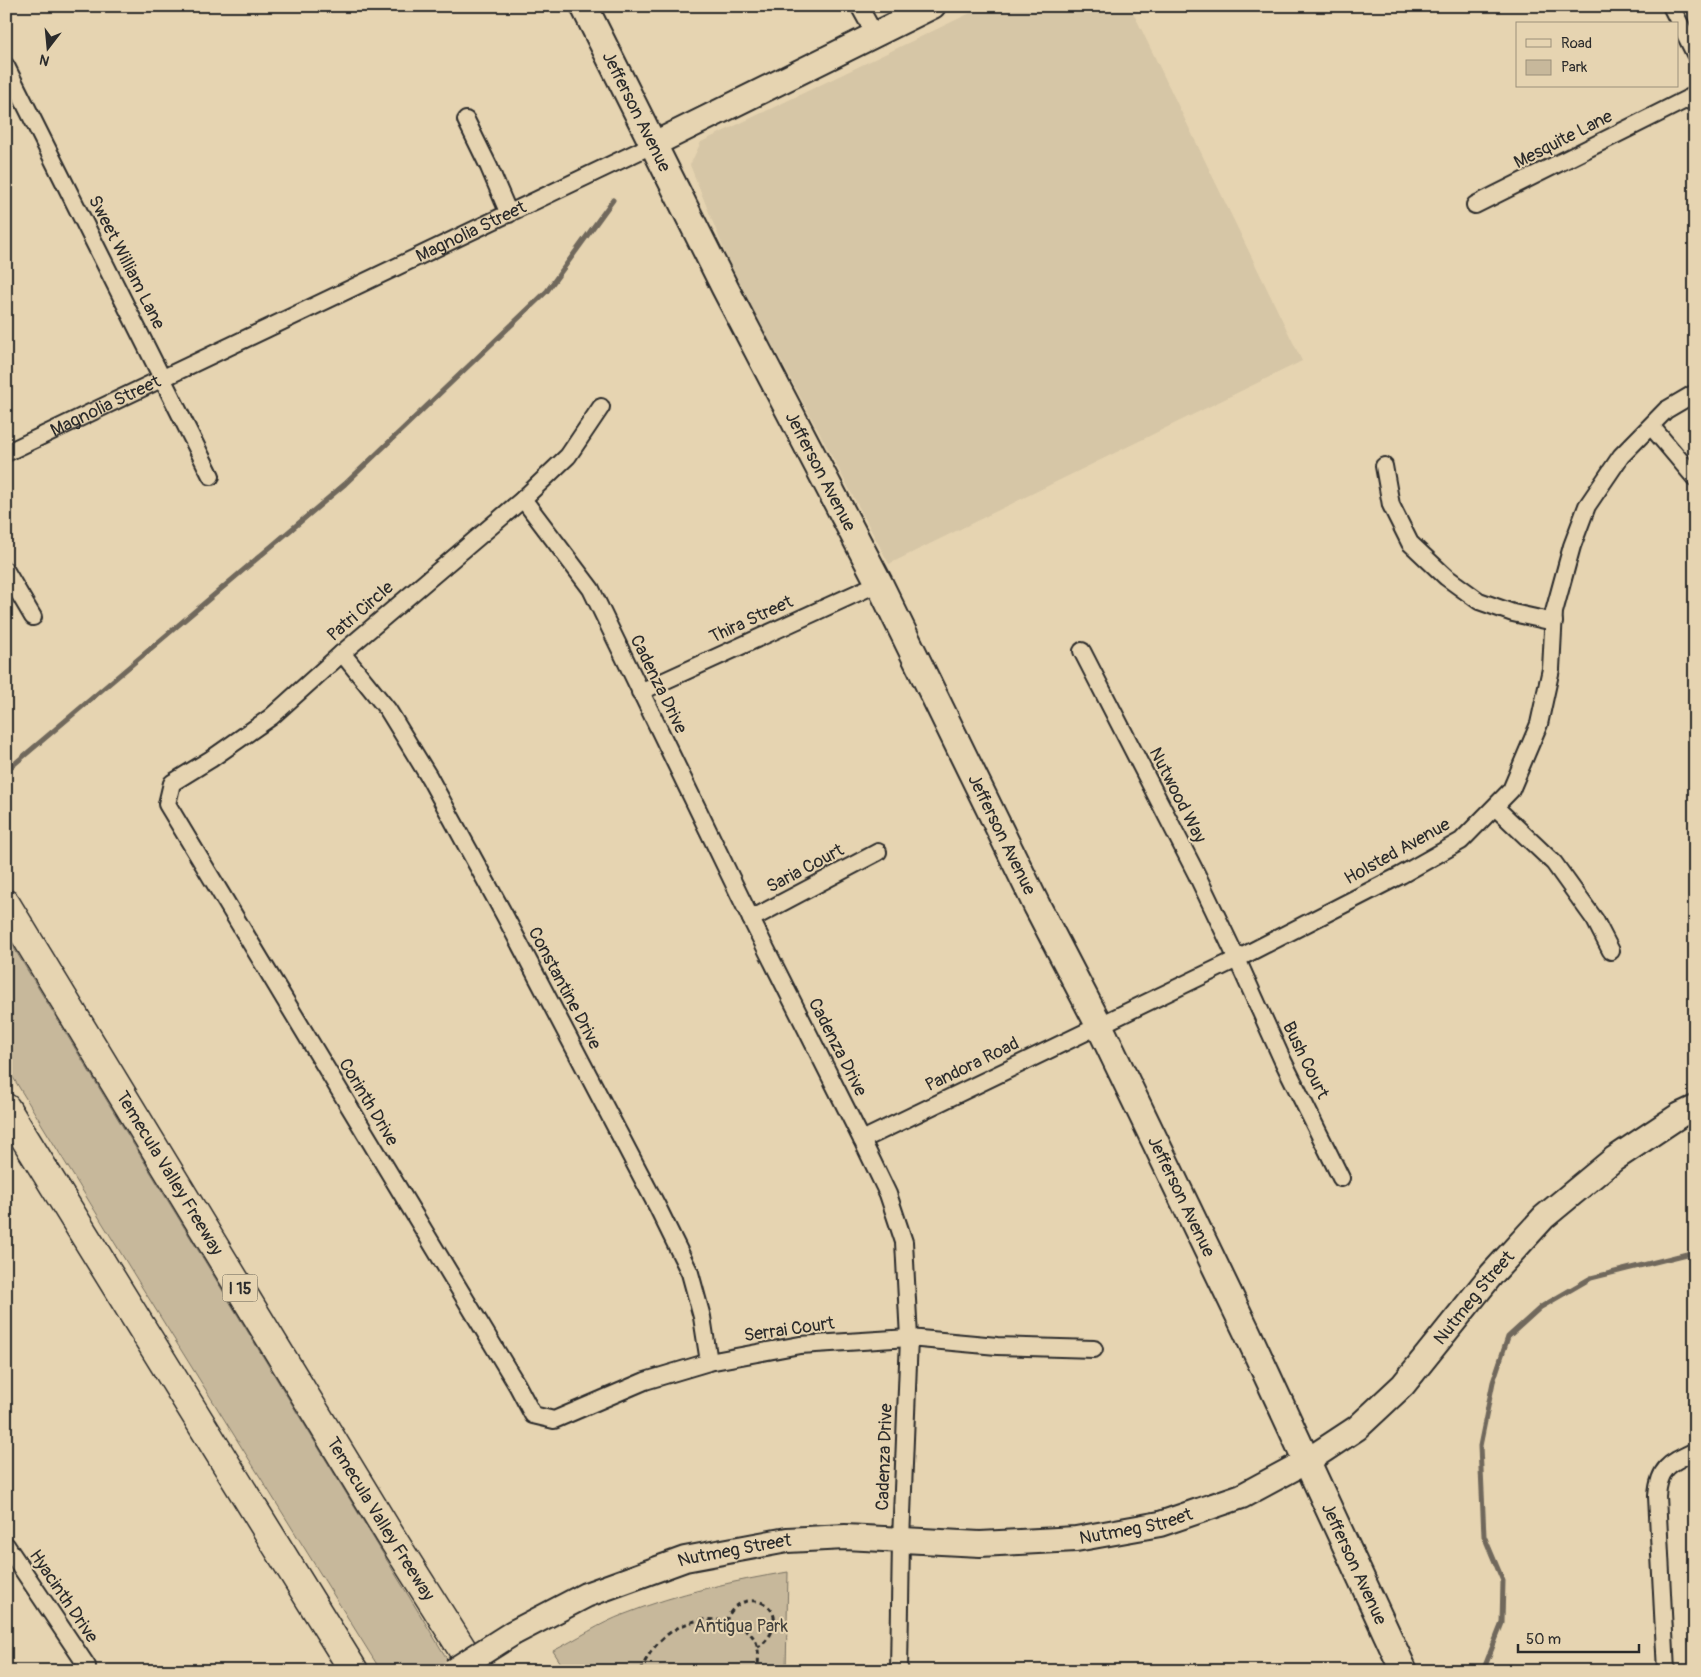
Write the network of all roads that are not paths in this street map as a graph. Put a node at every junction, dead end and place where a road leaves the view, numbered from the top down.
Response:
1 (584, 6) edge
2 (859, 6) edge
3 (933, 6) edge
4 (1671, 6) edge
5 (875, 35) junction
6 (1695, 54) edge
7 (6, 66) edge
8 (1695, 95) edge
9 (466, 120) dead end
10 (652, 144) junction
11 (1476, 205) dead end
12 (509, 214) junction
13 (163, 377) junction
14 (1695, 394) edge
15 (601, 407) dead end
16 (1651, 426) junction
17 (6, 453) edge
18 (1384, 466) dead end
19 (211, 476) dead end
20 (1695, 478) edge
21 (523, 499) junction
22 (6, 570) edge
23 (879, 583) junction
24 (33, 617) dead end
25 (1554, 622) junction
26 (1082, 651) dead end
27 (342, 653) junction
28 (640, 692) junction
29 (1495, 807) junction
30 (187, 839) joint
31 (878, 852) dead end
32 (6, 904) edge
33 (751, 919) junction
34 (1611, 951) dead end
35 (1237, 959) junction
36 (1099, 1025) junction
37 (6, 1108) edge
38 (1695, 1108) edge
39 (862, 1140) junction
40 (1341, 1178) dead end
41 (909, 1338) junction
42 (1094, 1348) dead end
43 (709, 1362) junction
44 (517, 1385) joint
45 (1695, 1451) edge
46 (1307, 1461) junction
47 (901, 1540) junction
48 (6, 1545) edge
49 (87, 1671) edge
50 (354, 1671) edge
51 (453, 1671) edge
52 (476, 1671) edge
53 (899, 1671) edge
54 (1404, 1671) edge
55 (1666, 1671) edge

1 - 10 main road, Jefferson Avenue
2 - 5 street
3 - 5 main road, Magnolia Street
4 - 6 street
5 - 10 main road, Magnolia Street
7 - 13 street, Sweet William Lane
8 - 11 street, Mesquite Lane
9 - 12 street
10 - 12 street, Magnolia Street
10 - 23 main road, Jefferson Avenue
12 - 13 street, Magnolia Street
13 - 17 street, Magnolia Street
13 - 19 street, Sweet William Lane
14 - 16 street, Holsted Avenue
15 - 21 street, Patri Circle
16 - 20 street
16 - 25 street, Holsted Avenue
18 - 25 street
21 - 27 street, Patri Circle
21 - 28 street, Cadenza Drive
22 - 24 street
23 - 28 street, Thira Street
23 - 36 main road, Jefferson Avenue
25 - 29 street, Holsted Avenue
26 - 35 street, Nutwood Way
27 - 30 street, Patri Circle
27 - 43 street, Constantine Drive
28 - 33 street, Cadenza Drive
29 - 34 street
29 - 35 street, Holsted Avenue
30 - 44 street, Corinth Drive
31 - 33 street, Saria Court
32 - 52 highway, Temecula Valley Freeway / I 15
33 - 39 street, Cadenza Drive
35 - 36 street, Holsted Avenue
35 - 40 street, Bush Court
36 - 39 street, Pandora Road
36 - 46 main road, Jefferson Avenue
37 - 50 highway
38 - 46 main road, Nutmeg Street
39 - 41 street, Cadenza Drive
41 - 42 street, Serrai Court
41 - 43 street, Serrai Court
41 - 47 street, Cadenza Drive
43 - 44 street, Serrai Court
45 - 55 street
46 - 47 main road, Nutmeg Street
46 - 54 main road, Jefferson Avenue
47 - 51 main road, Nutmeg Street, bridge
47 - 53 street, Cadenza Drive
48 - 49 street, Hyacinth Drive

